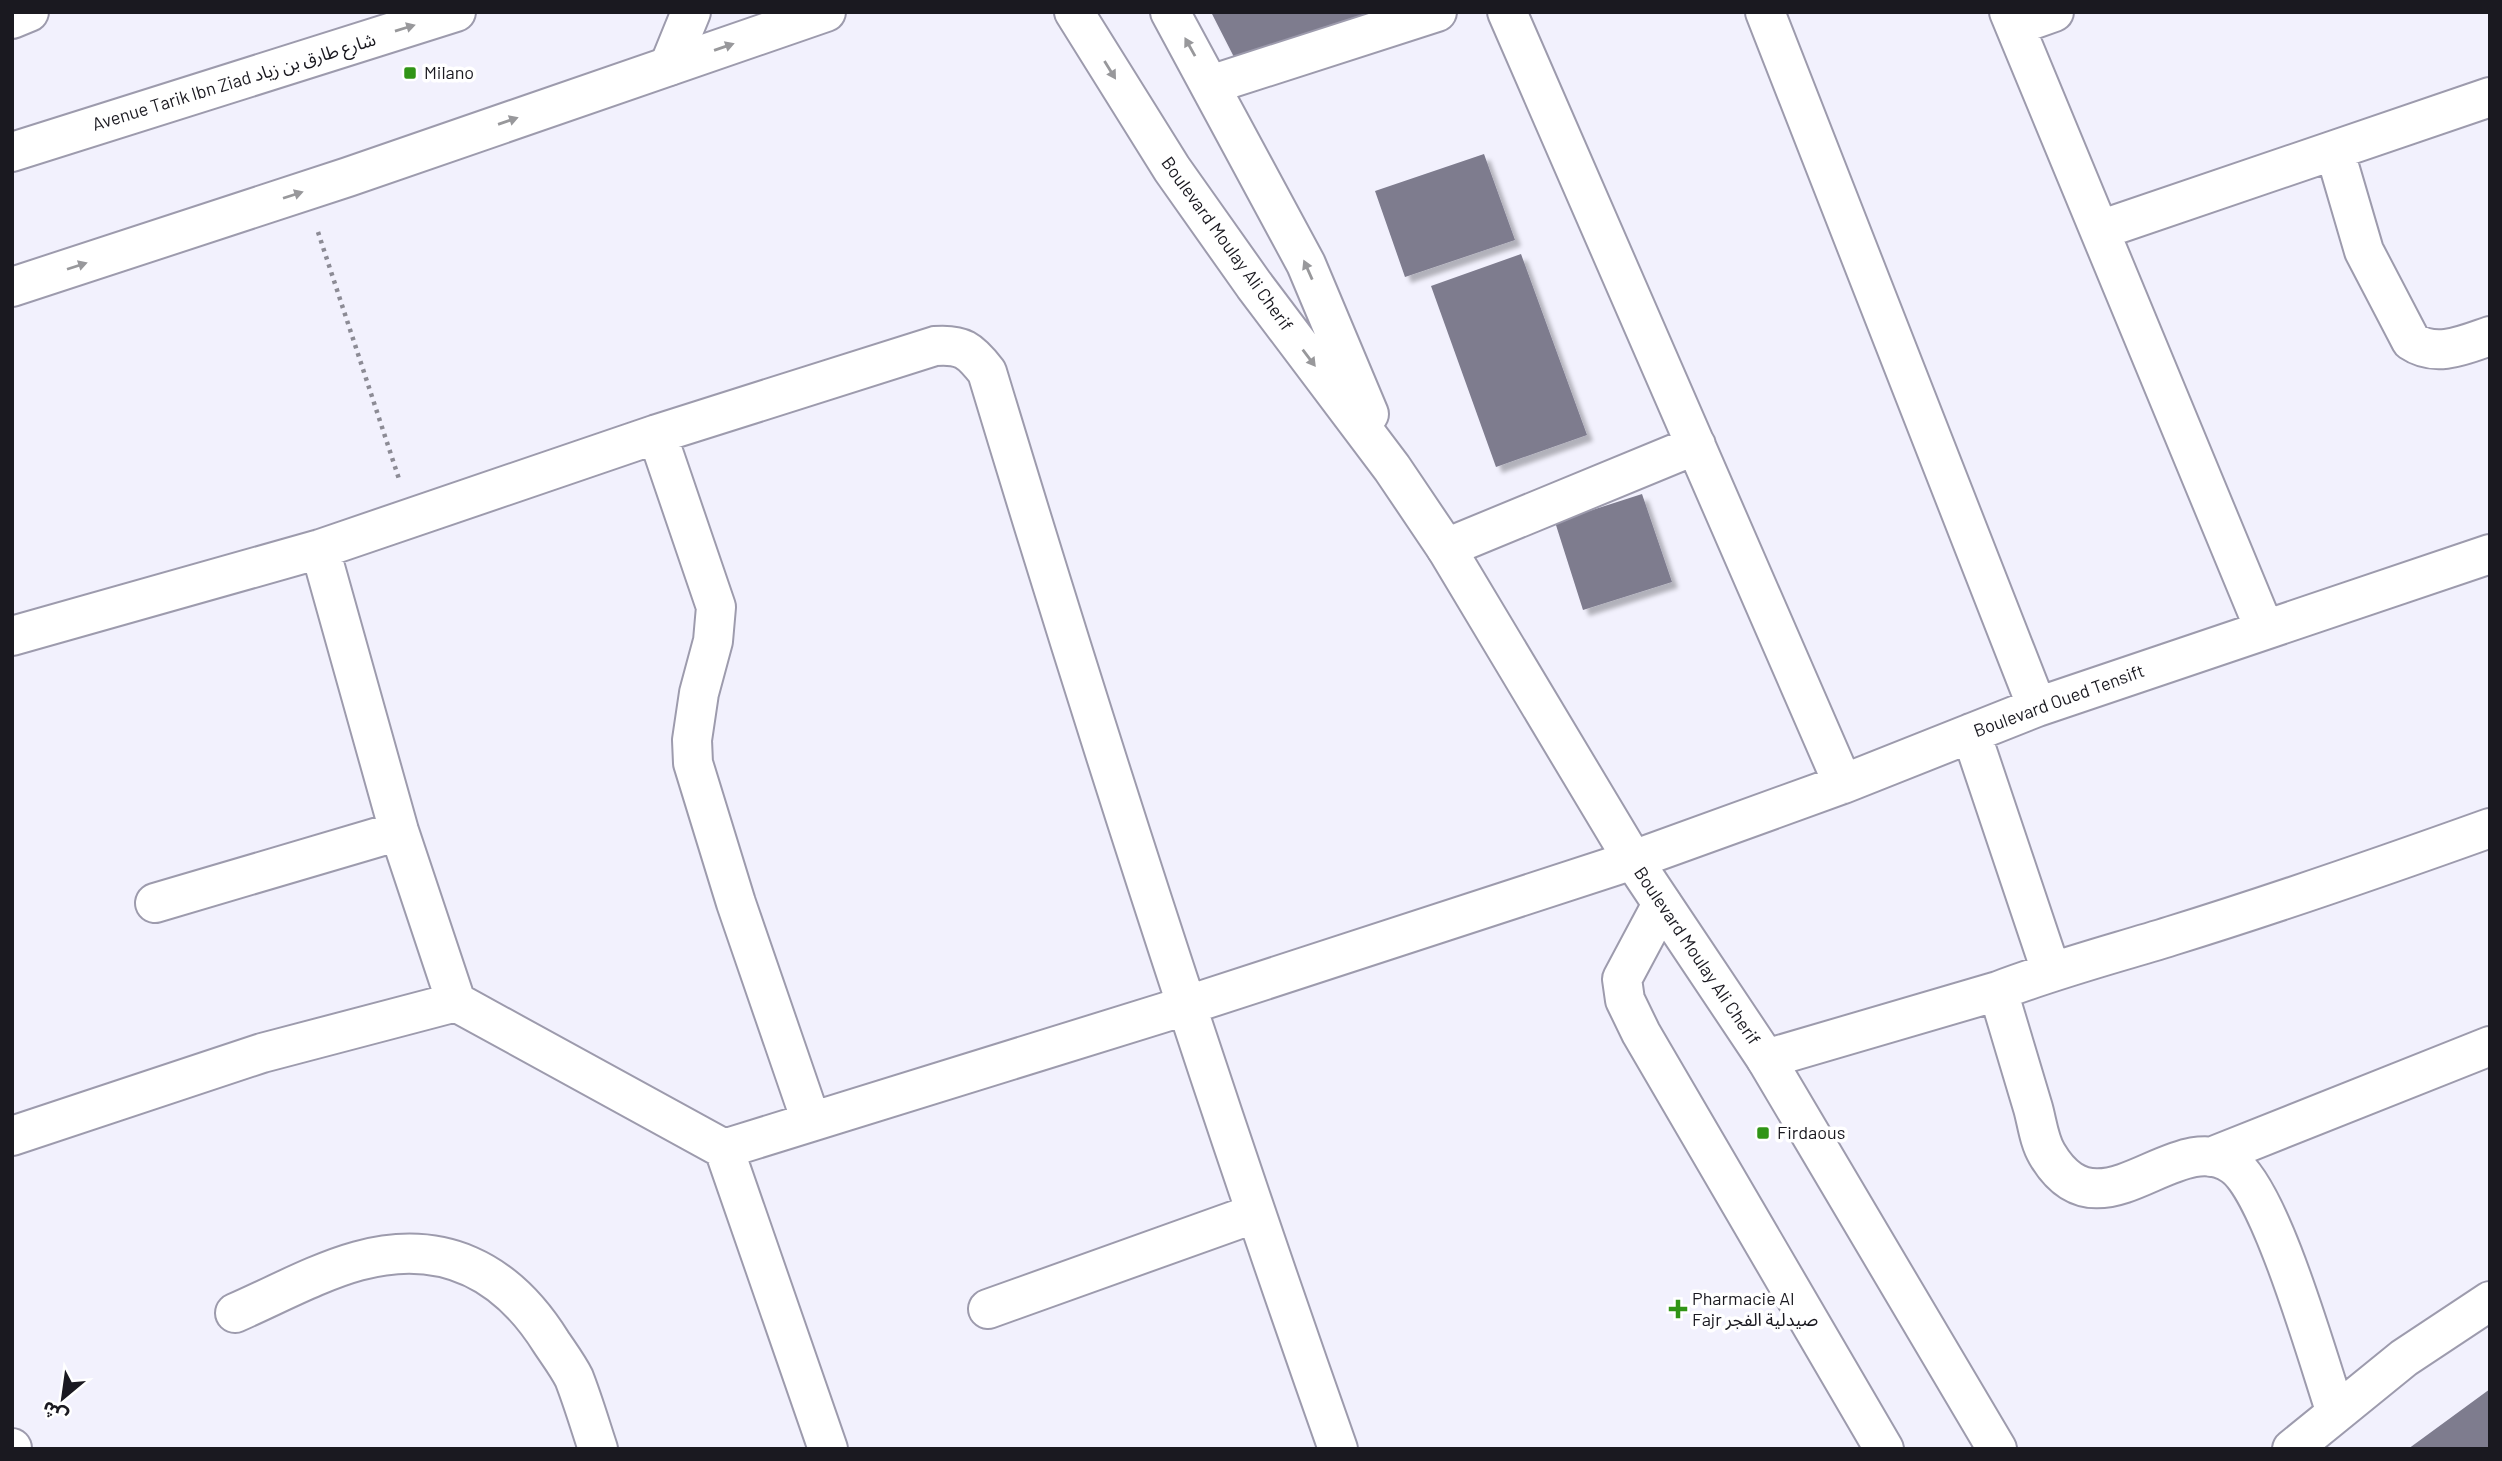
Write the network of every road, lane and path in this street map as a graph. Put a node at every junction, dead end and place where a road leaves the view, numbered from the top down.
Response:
1 (29, 12) edge
2 (456, 12) edge
3 (691, 12) edge
4 (826, 12) edge
5 (1170, 12) edge
6 (1437, 12) edge
7 (1507, 12) edge
8 (2054, 12) edge
9 (1769, 13) edge
10 (1073, 14) edge
11 (12, 19) edge
12 (2012, 19) edge
13 (669, 66) junction
14 (1210, 85) junction
15 (2490, 97) edge
16 (12, 152) edge
17 (2335, 152) junction
18 (304, 191) junction
19 (2100, 230) junction
20 (12, 288) edge
21 (2490, 335) edge
22 (657, 434) junction
23 (1696, 445) junction
24 (1392, 468) junction
25 (412, 517) junction
26 (1446, 548) junction
27 (320, 549) junction
28 (2490, 554) edge
29 (2264, 628) junction
30 (12, 636) edge
31 (2037, 707) junction
32 (1971, 733) junction
33 (1843, 784) junction
34 (2490, 828) edge
35 (398, 831) junction
36 (1633, 860) junction
37 (155, 903) dead end
38 (1662, 904) junction
39 (2051, 971) junction
40 (1998, 991) junction
41 (456, 1002) junction
42 (1185, 1006) junction
43 (2490, 1046) edge
44 (1766, 1059) junction
45 (811, 1121) junction
46 (13, 1134) edge
47 (724, 1149) junction
48 (2211, 1157) junction
49 (1256, 1213) junction
50 (2490, 1301) edge
51 (988, 1309) dead end
52 (235, 1313) dead end
53 (2336, 1413) junction
54 (598, 1449) edge
55 (828, 1449) edge
56 (1338, 1449) edge
57 (1885, 1449) edge
58 (1997, 1449) edge
59 (2291, 1449) edge

1 - 11 street
16 -> 2 street, Avenue Tarik Ibn Ziad شارع طارق بن زياد
3 - 13 street
13 -> 4 street
14 -> 5 street, Boulevard Moulay Ali Cherif
6 - 14 street
7 - 23 street
8 - 12 street
9 - 31 street
10 -> 24 street, Boulevard Moulay Ali Cherif
12 - 19 street
18 -> 13 street
24 -> 14 street, Boulevard Moulay Ali Cherif
15 - 17 street
17 - 19 street
17 - 21 street
20 -> 18 street
18 - 25 path
19 - 29 street
22 - 25 street
22 - 42 street
22 - 45 street
23 - 26 street
23 - 33 street
24 - 26 street, Boulevard Moulay Ali Cherif
25 - 27 street
26 - 36 street, Boulevard Moulay Ali Cherif
27 - 30 street
27 - 35 street
28 - 29 street, Boulevard Oued Tensift
29 - 31 street, Boulevard Oued Tensift
31 - 32 street, Boulevard Oued Tensift
32 - 33 street, Boulevard Oued Tensift
32 - 39 street
33 - 36 street, Boulevard Oued Tensift
34 - 39 street
35 - 37 street
35 - 41 street
36 - 38 street, Boulevard Moulay Ali Cherif
36 - 42 street, Boulevard Oued Tensift
38 - 44 street, Boulevard Moulay Ali Cherif
38 - 57 street
39 - 40 street
40 - 44 street
40 - 48 street
41 - 46 street
41 - 47 street
42 - 45 street, Boulevard Oued Tensift
42 - 49 street
43 - 48 street
44 - 58 street, Boulevard Moulay Ali Cherif
45 - 47 street, Boulevard Oued Tensift
47 - 55 street
48 - 53 street
49 - 51 street
49 - 56 street
50 - 53 street
52 - 54 street
53 - 59 street

